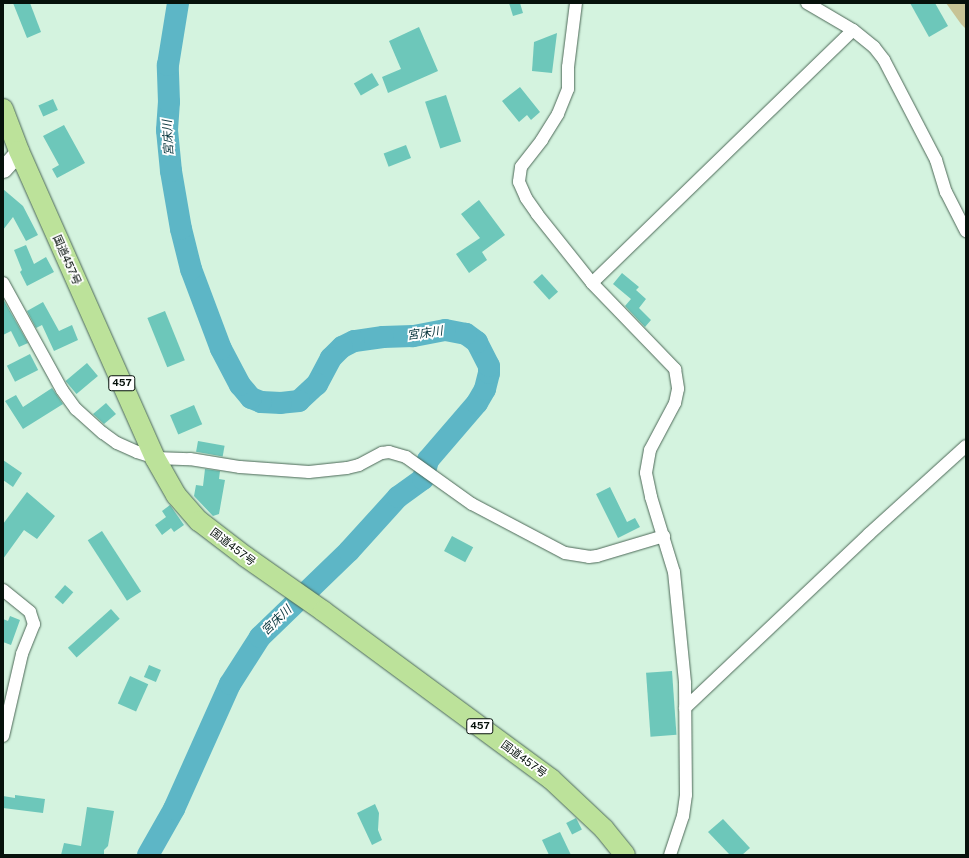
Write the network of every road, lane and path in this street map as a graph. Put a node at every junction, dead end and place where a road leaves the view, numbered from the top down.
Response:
1 (576, 3) edge
2 (807, 3) edge
3 (853, 30) junction
4 (3, 109) edge
5 (19, 151) junction
6 (3, 169) edge
7 (966, 231) edge
8 (3, 283) edge
9 (592, 283) junction
10 (966, 446) edge
11 (155, 458) junction
12 (664, 536) junction
13 (3, 590) edge
14 (685, 708) junction
15 (3, 736) edge
16 (625, 855) edge
17 (670, 855) edge

1 - 9 street
2 - 3 street
3 - 7 street
3 - 9 street
4 - 5 highway, 国道457号 / 457
5 - 6 main road
5 - 11 highway, 国道457号 / 457
8 - 11 street
9 - 12 street
10 - 14 street
11 - 12 street
11 - 16 highway, 国道457号 / 457
12 - 14 street
13 - 15 street
14 - 17 street

